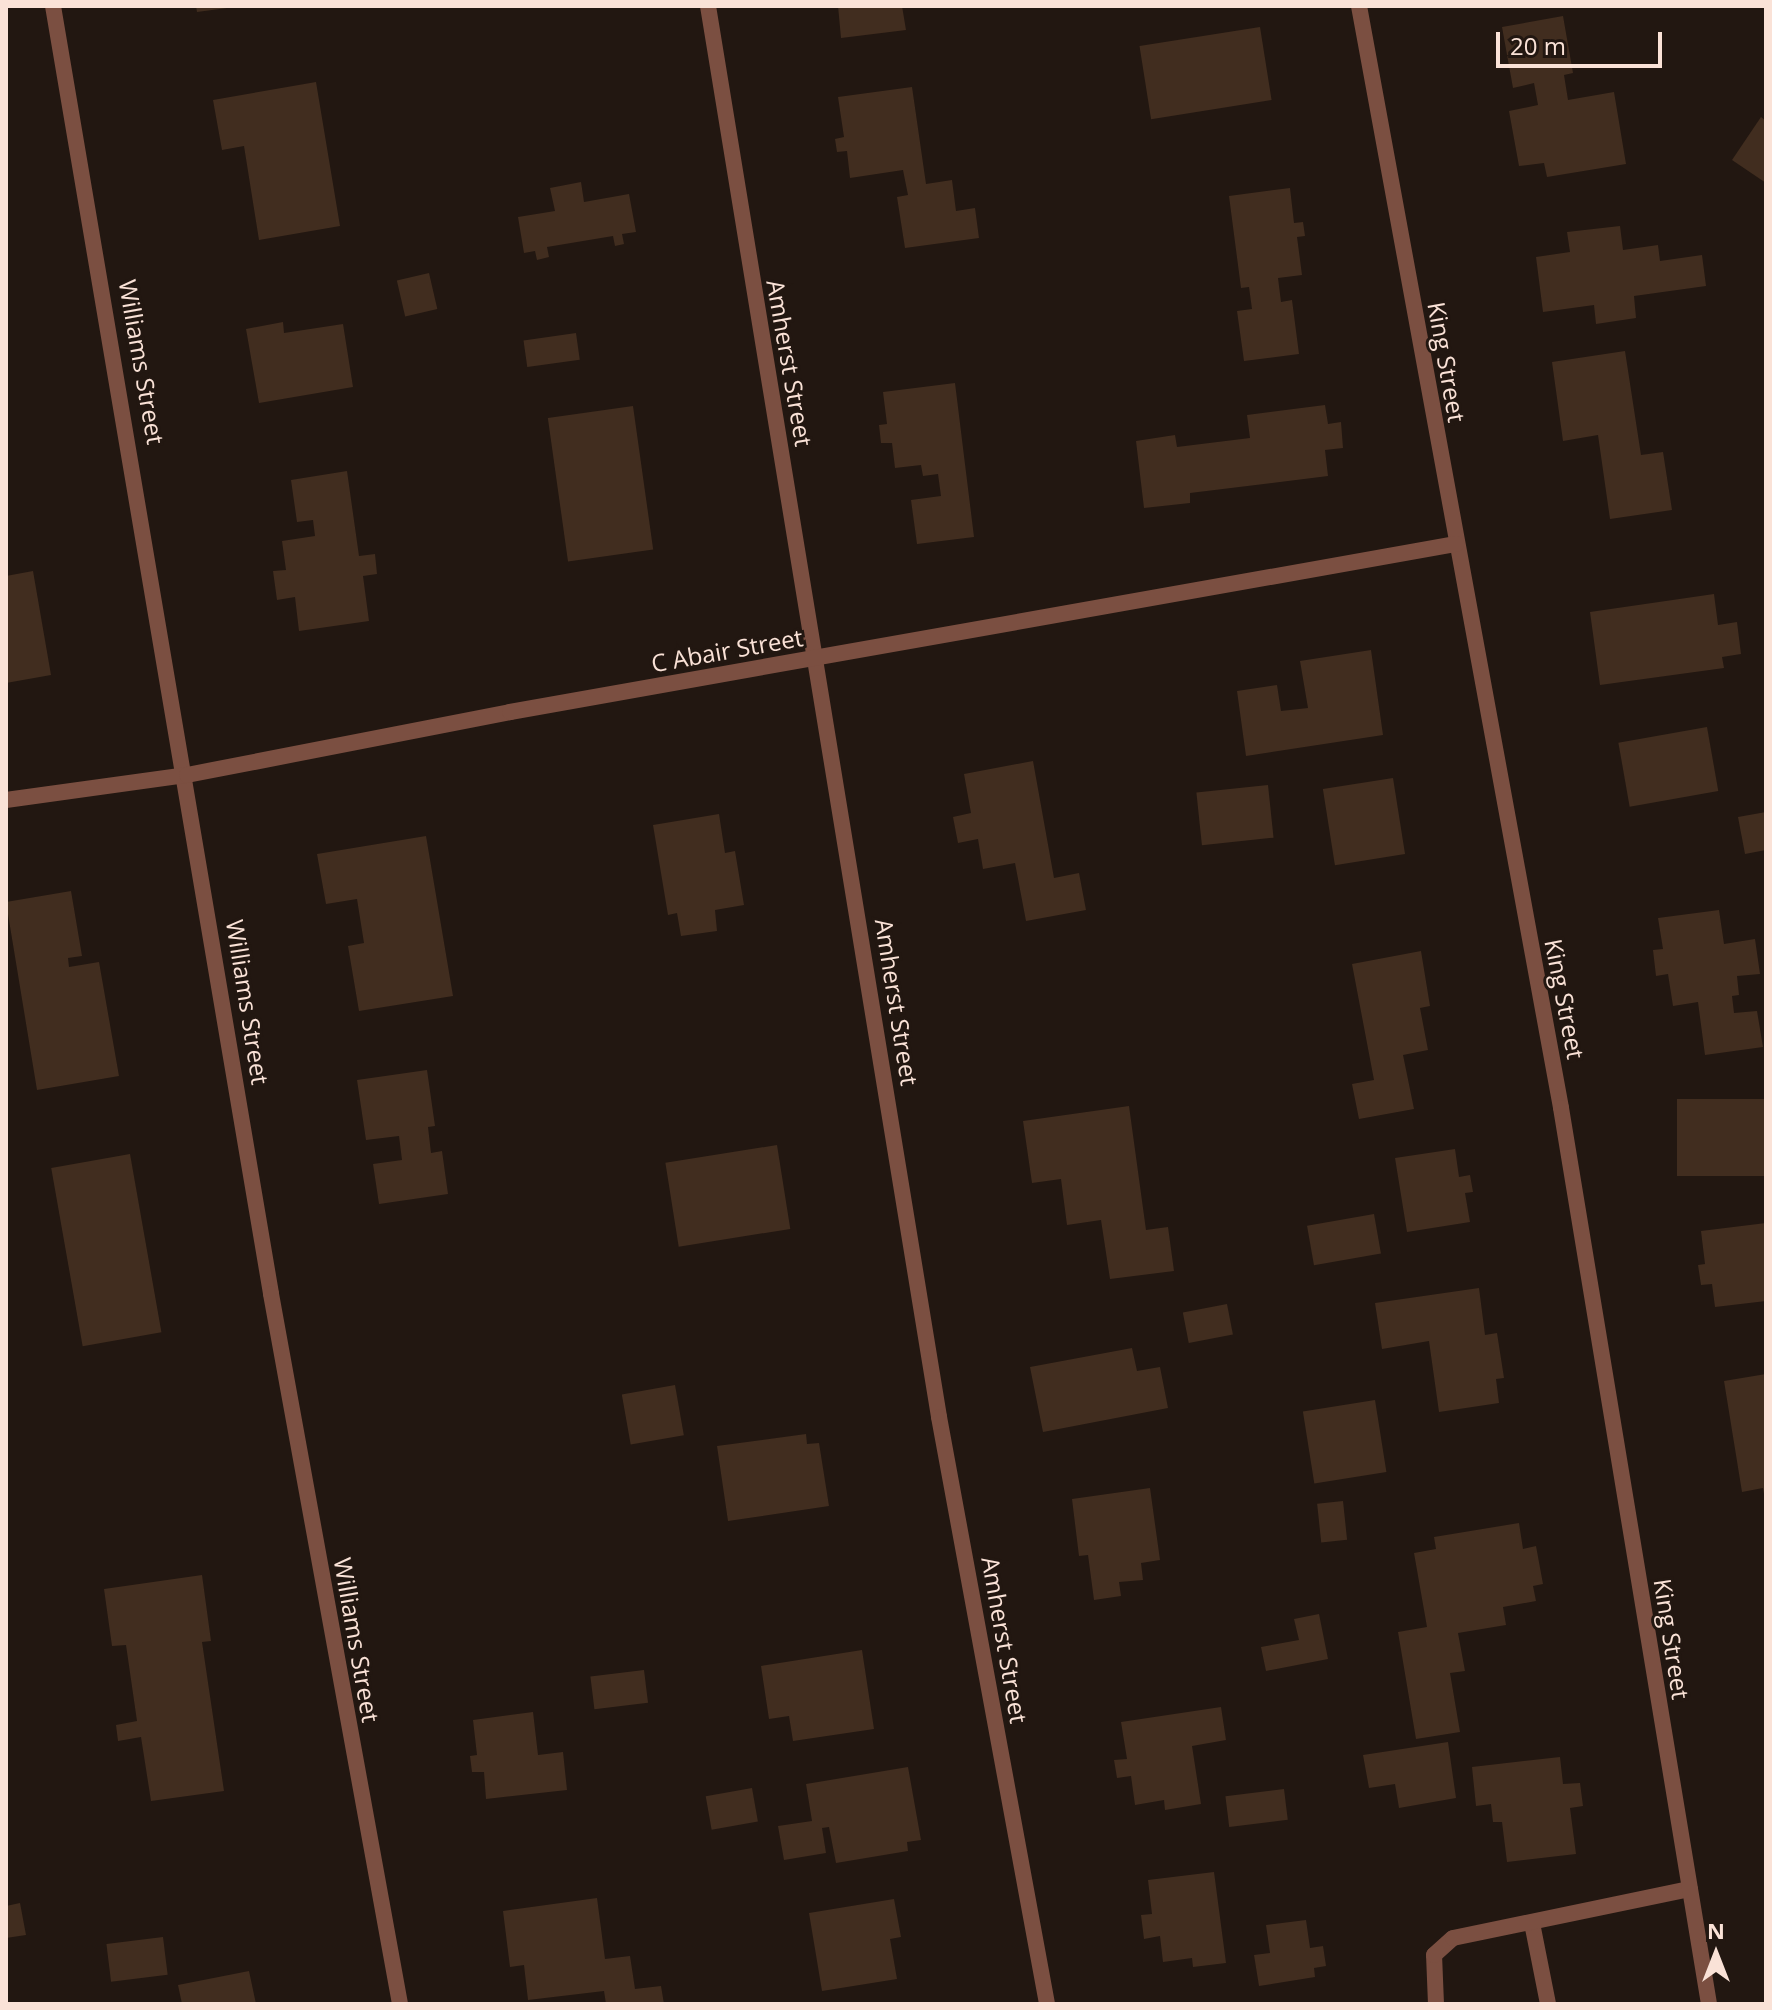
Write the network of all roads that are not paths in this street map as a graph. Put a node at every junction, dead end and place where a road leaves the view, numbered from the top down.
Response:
1 (53, 6) edge
2 (708, 6) edge
3 (1359, 6) edge
4 (1456, 544) junction
5 (817, 658) junction
6 (187, 775) junction
7 (6, 800) edge
8 (1690, 1889) junction
9 (1532, 1923) junction
10 (400, 2004) edge
11 (1047, 2004) edge
12 (1436, 2004) edge
13 (1548, 2004) edge
14 (1709, 2004) edge

1 - 6 street, Williams Street
2 - 5 street, Amherst Street
3 - 4 street, King Street
4 - 5 street, C Abair Street
4 - 8 street, King Street
5 - 6 street, C Abair Street
5 - 11 street, Amherst Street
6 - 7 street, C Abair Street
6 - 10 street, Williams Street
8 - 9 street
8 - 14 street, King Street
9 - 12 street
9 - 13 street

